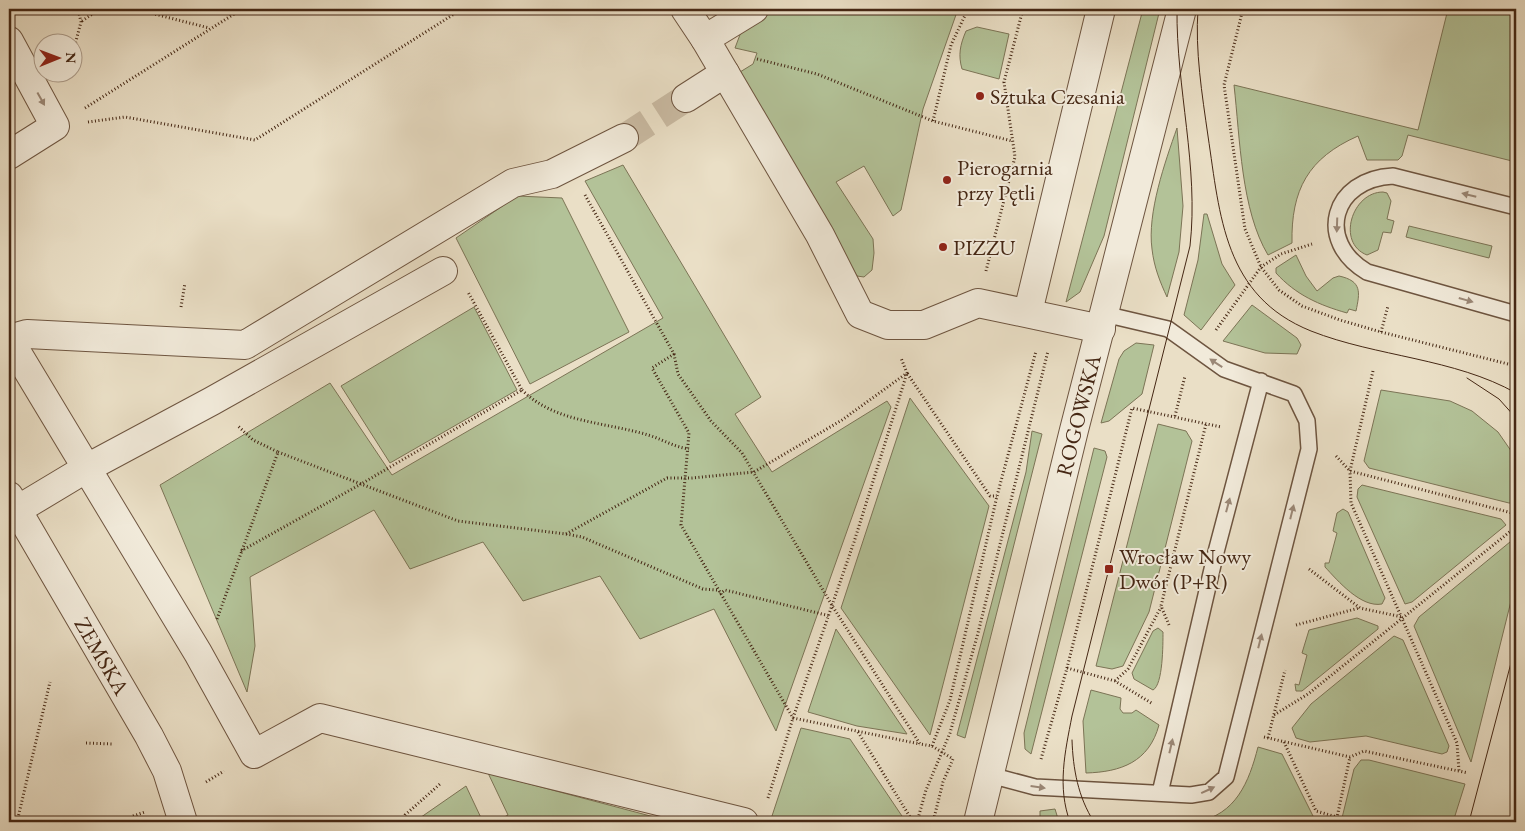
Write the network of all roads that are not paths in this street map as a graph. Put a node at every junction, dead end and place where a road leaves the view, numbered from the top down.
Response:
1 (685, 9) edge
2 (754, 9) edge
3 (1102, 9) edge
4 (1182, 9) edge
5 (705, 39) junction
6 (9, 41) edge
7 (725, 73) junction
8 (686, 98) tunnel mouth
9 (624, 138) tunnel mouth
10 (9, 155) edge
11 (1516, 207) edge
12 (443, 271) dead end
13 (1516, 314) edge
14 (1045, 315) junction
15 (1103, 322) junction
16 (9, 340) edge
17 (1261, 381) junction
18 (87, 468) junction
19 (13, 503) edge
20 (990, 775) junction
21 (1160, 793) junction
22 (183, 822) edge
23 (744, 822) edge
24 (978, 822) edge

1 - 5 street
2 - 5 street
3 - 14 street
4 - 15 street, ROGOWSKA
5 - 7 street
6 -> 10 street
7 - 8 street
7 - 14 street
9 - 16 street
11 -> 13 lane
12 - 18 street
14 - 15 street
17 -> 15 lane
15 - 20 street, ROGOWSKA
16 - 18 street
21 -> 17 lane
21 -> 17 lane
18 - 19 street
18 - 23 street
19 - 22 street, ZEMSKA
20 -> 21 lane
20 - 24 street, ROGOWSKA

